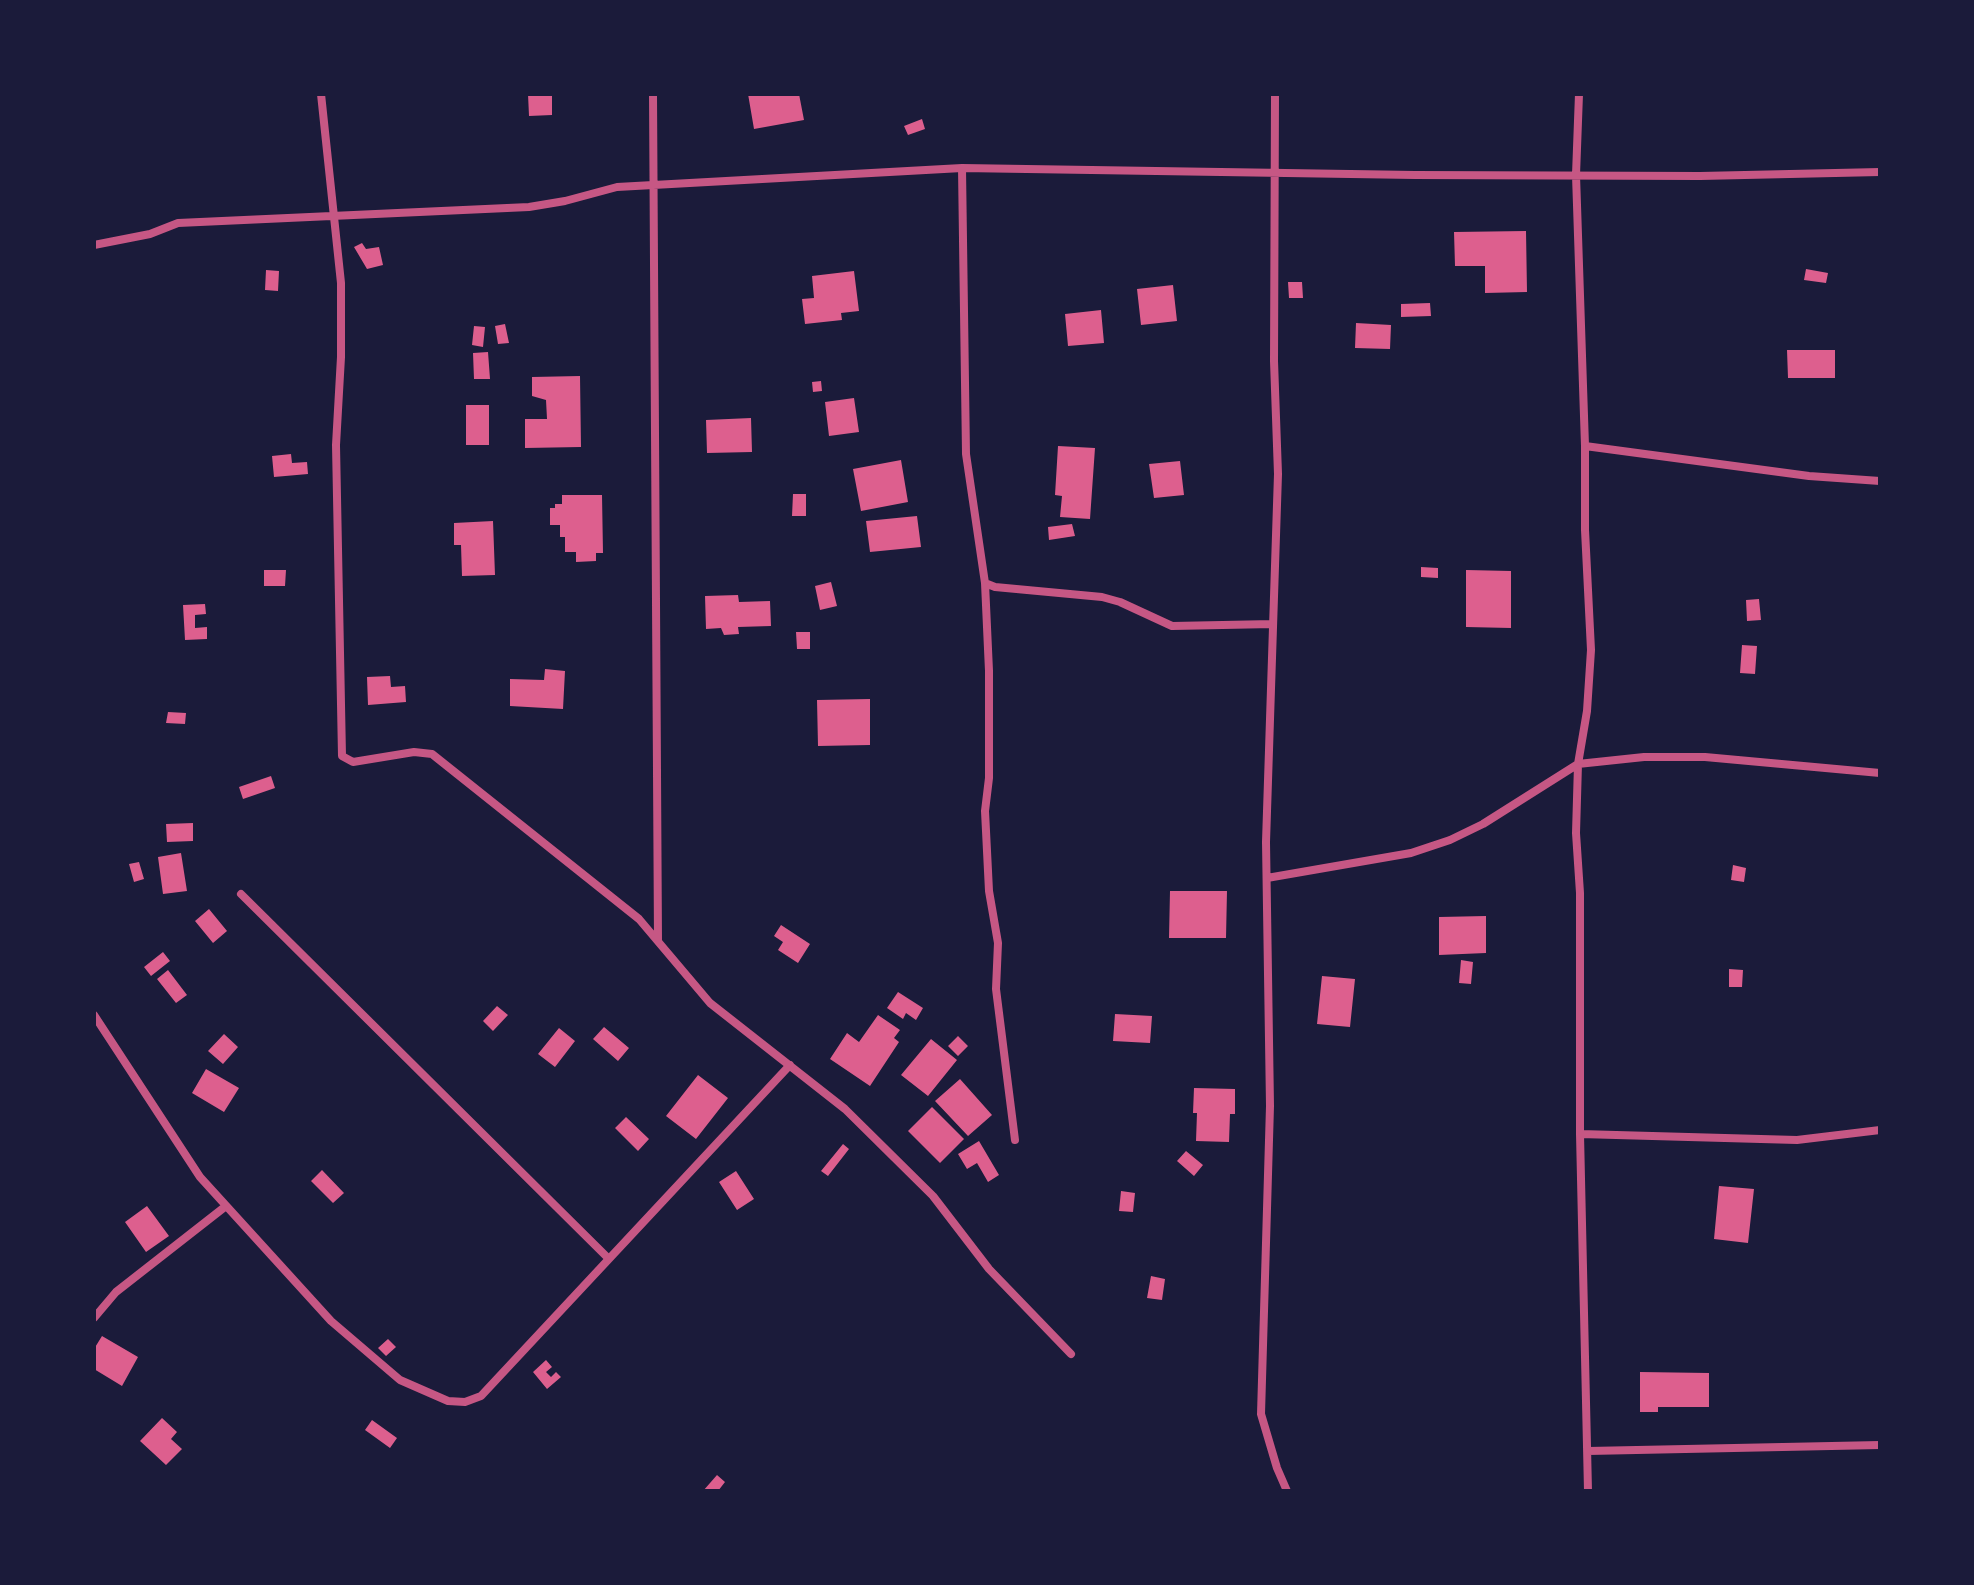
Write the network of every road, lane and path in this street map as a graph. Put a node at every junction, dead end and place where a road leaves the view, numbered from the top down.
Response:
1 (321, 94) edge
2 (653, 94) edge
3 (1275, 94) edge
4 (1579, 94) edge
5 (962, 168) junction
6 (1880, 172) edge
7 (1274, 174) junction
8 (1576, 175) junction
9 (652, 184) junction
10 (335, 214) junction
11 (94, 245) edge
12 (1585, 446) junction
13 (1880, 481) edge
14 (985, 583) junction
15 (1273, 624) junction
16 (1578, 764) junction
17 (1880, 773) edge
18 (1267, 878) junction
19 (241, 894) dead end
20 (658, 940) junction
21 (94, 1015) edge
22 (790, 1065) junction
23 (1880, 1130) edge
24 (1580, 1134) junction
25 (1015, 1140) dead end
26 (226, 1206) junction
27 (609, 1259) junction
28 (94, 1318) edge
29 (1071, 1354) dead end
30 (1880, 1445) edge
31 (1588, 1451) junction
32 (1287, 1491) edge
33 (1588, 1491) edge

1 - 10 street
2 - 9 street
3 - 7 street
4 - 8 street
5 - 7 street
5 - 9 street
5 - 14 street
6 - 8 street
7 - 8 street
7 - 15 street
8 - 12 street
9 - 10 street
9 - 20 street
10 - 11 street
10 - 20 street
12 - 13 street
12 - 16 street
14 - 15 street
14 - 25 street
15 - 18 street
16 - 17 street
16 - 18 street
16 - 24 street
18 - 32 street
19 - 27 street
20 - 22 street
21 - 26 street
22 - 27 street
22 - 29 street
23 - 24 street
24 - 31 street
26 - 27 street
26 - 28 street
30 - 31 street
31 - 33 street

